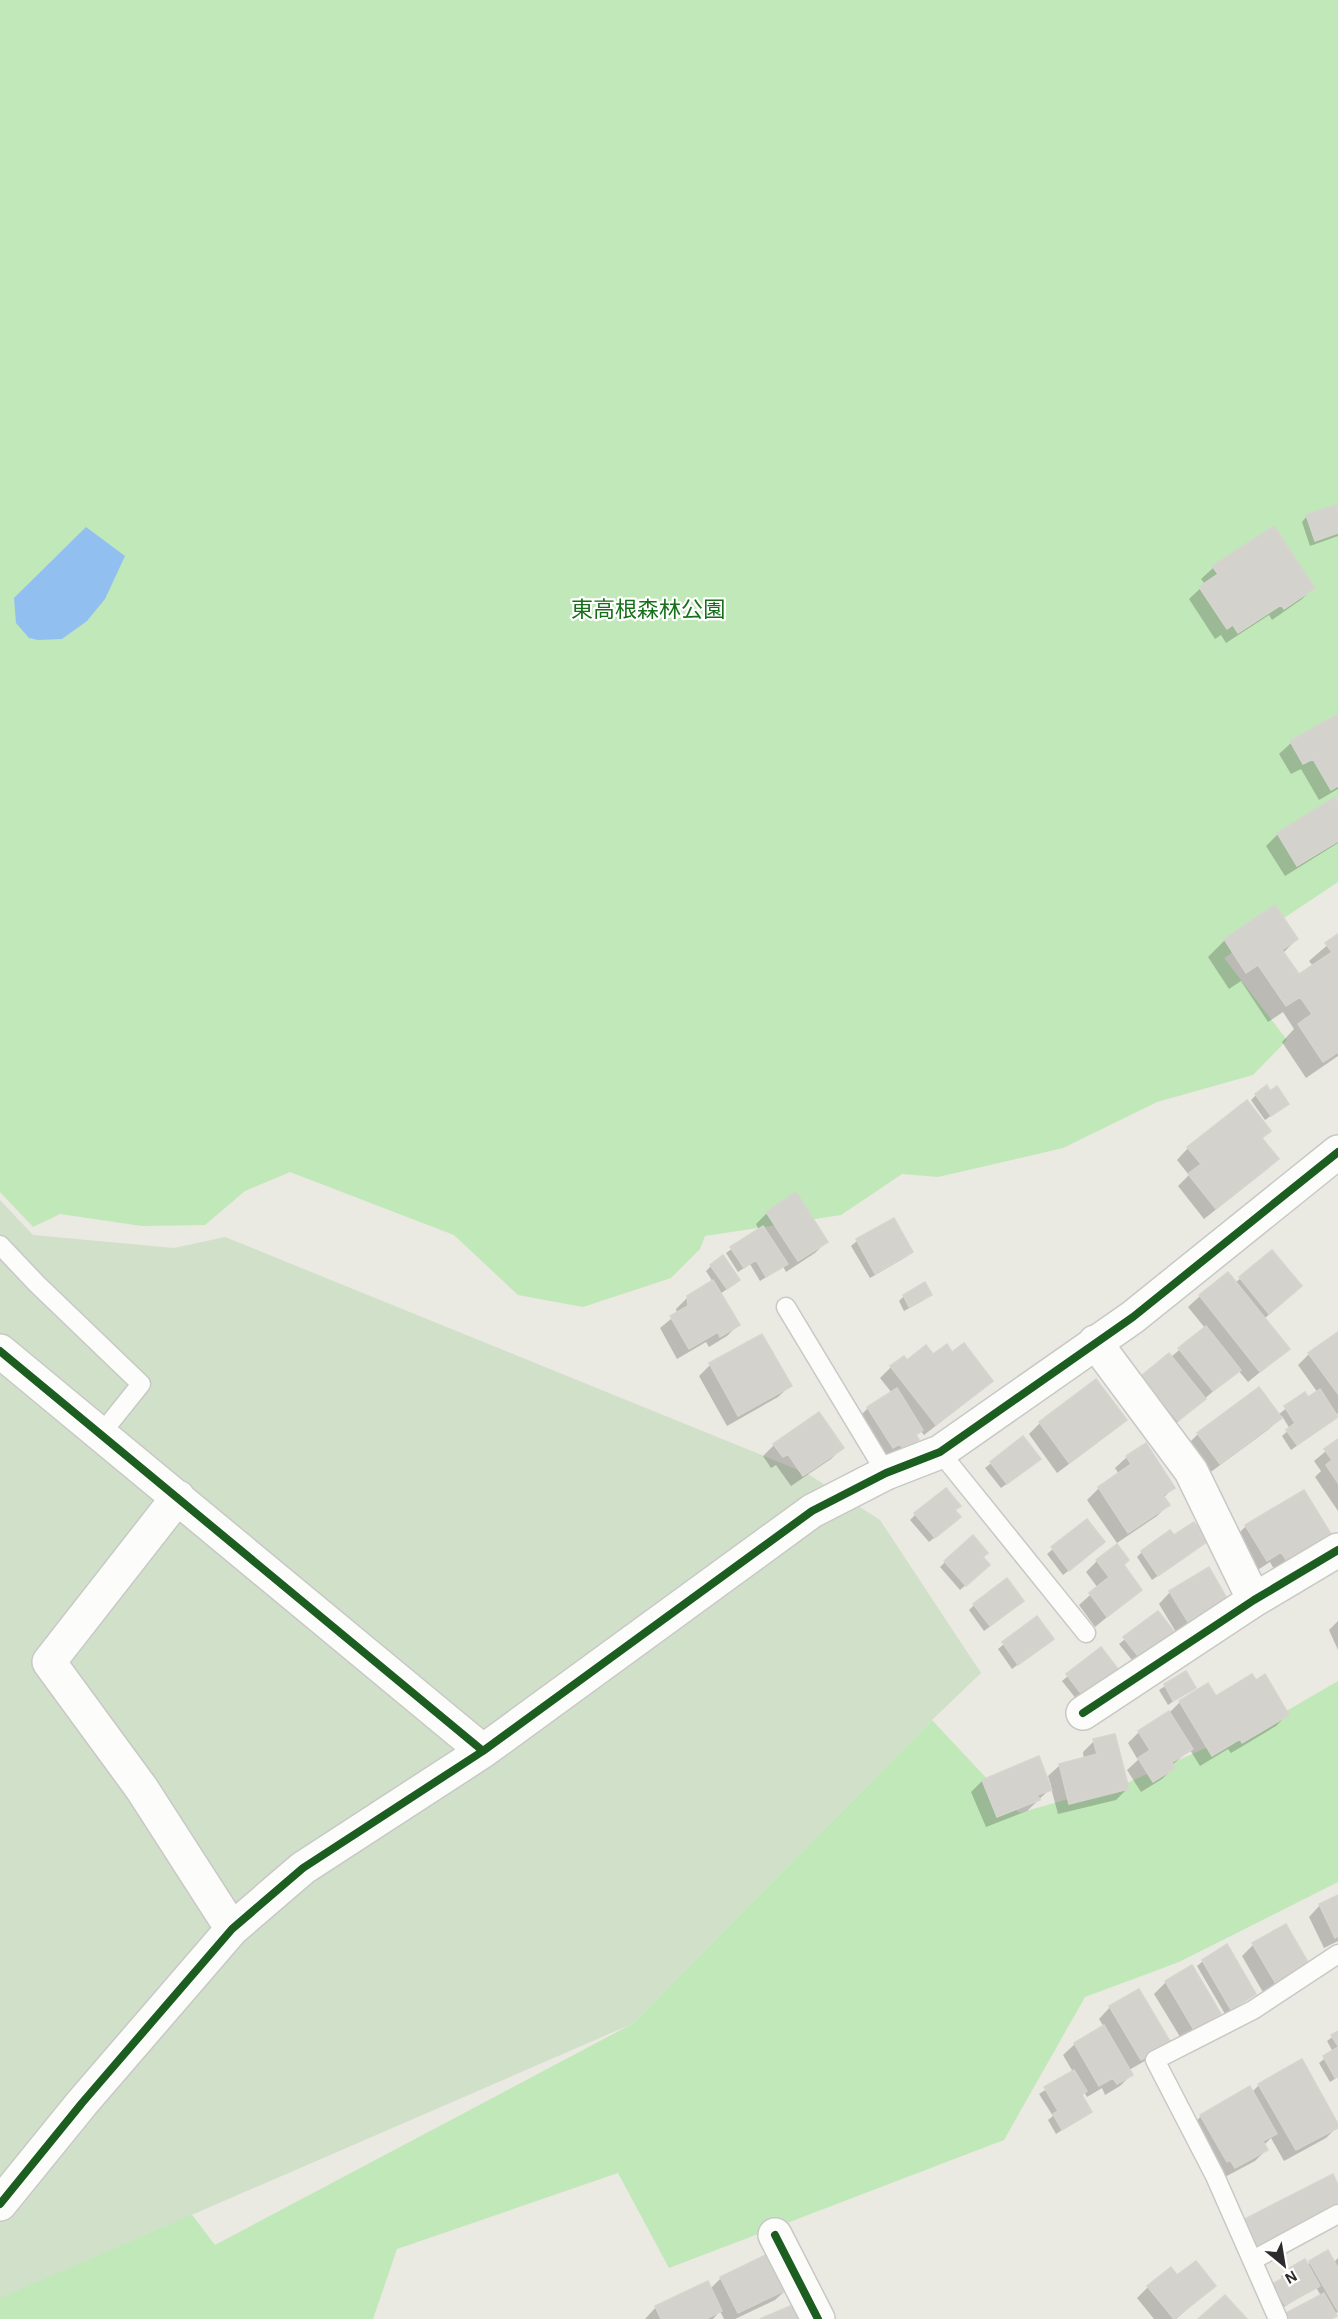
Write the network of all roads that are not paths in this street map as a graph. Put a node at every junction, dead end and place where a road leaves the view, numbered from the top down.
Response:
1 (1338, 1152) edge
2 (0, 1245) edge
3 (786, 1307) dead end
4 (1095, 1342) junction
5 (0, 1351) edge
6 (101, 1434) junction
7 (940, 1452) junction
8 (886, 1473) junction
9 (178, 1497) junction
10 (1338, 1550) edge
11 (1254, 1600) junction
12 (1086, 1633) dead end
13 (1083, 1713) dead end
14 (483, 1751) junction
15 (232, 1929) junction
16 (1338, 1954) edge
17 (0, 2204) edge
18 (1338, 2214) edge
19 (775, 2235) dead end
20 (1253, 2260) junction
21 (818, 2319) edge
22 (1278, 2319) edge

1 - 4 street
2 - 6 lane
3 - 8 lane
4 - 7 street
4 - 11 street
5 - 6 street
6 - 9 street
7 - 8 street
7 - 12 lane
8 - 14 street
9 - 14 street
9 - 15 street
10 - 11 street
11 - 13 street
14 - 15 street
15 - 17 street
16 - 20 lane
18 - 20 lane
19 - 21 street
20 - 22 lane

